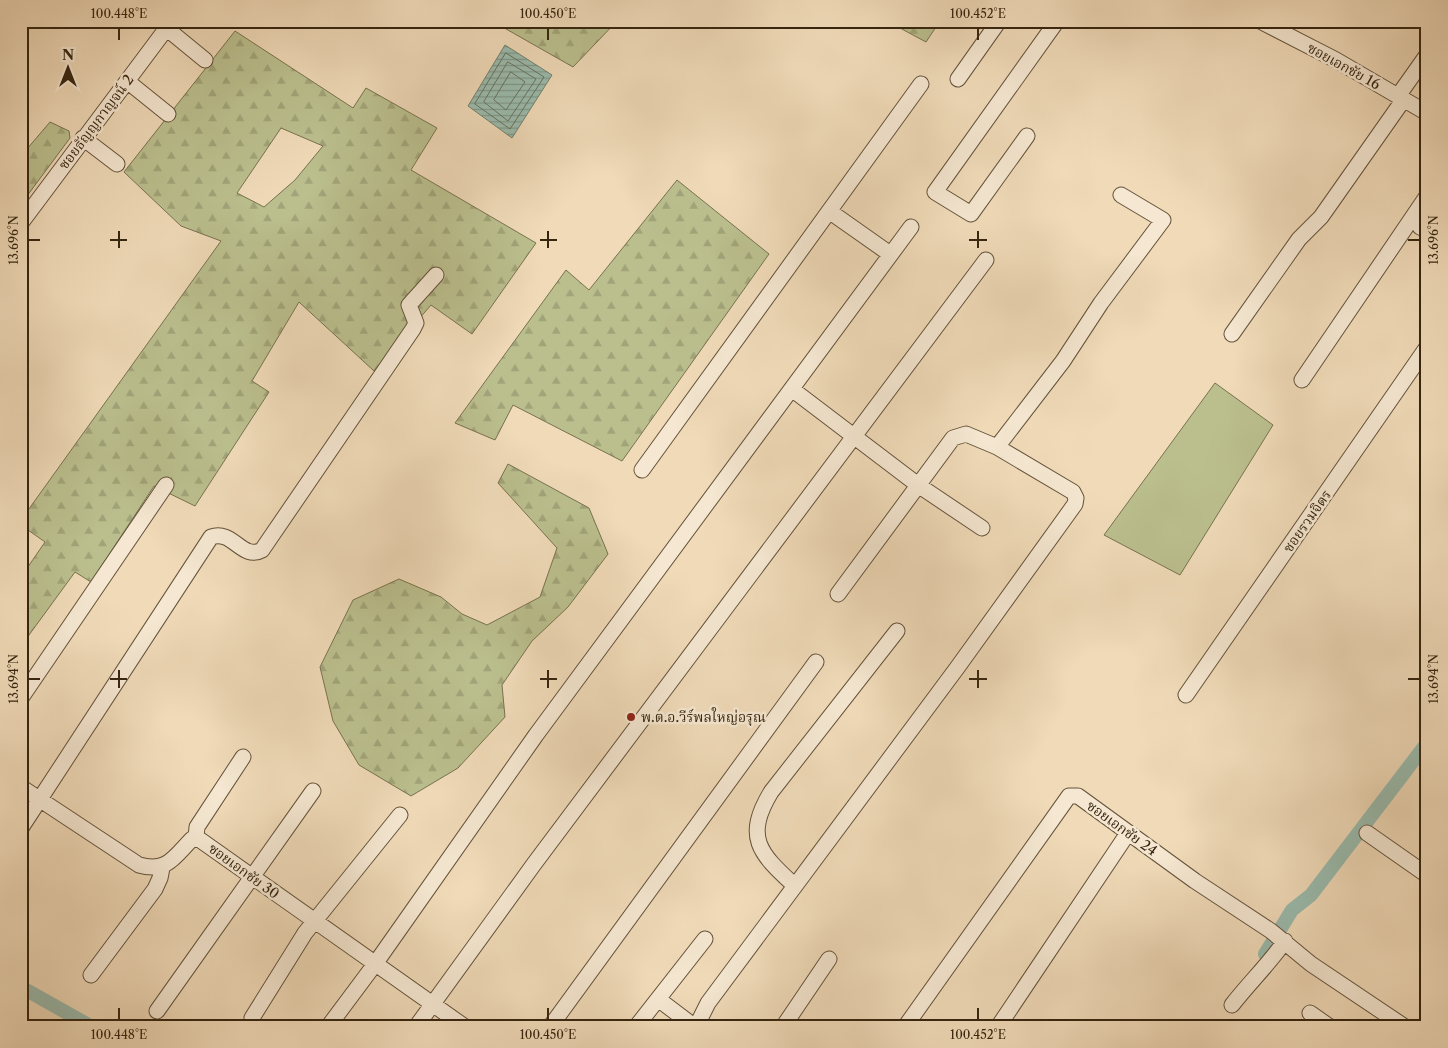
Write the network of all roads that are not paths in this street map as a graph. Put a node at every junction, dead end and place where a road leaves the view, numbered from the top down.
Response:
1 (999, 21) edge
2 (1057, 21) edge
3 (1260, 21) edge
4 (169, 25) edge
5 (1427, 55) edge
6 (206, 60) dead end
7 (958, 79) dead end
8 (127, 81) junction
9 (921, 84) dead end
10 (1401, 98) junction
11 (1427, 113) edge
12 (168, 114) dead end
13 (1027, 136) dead end
14 (83, 138) junction
15 (117, 164) dead end
16 (1121, 195) dead end
17 (1427, 196) edge
18 (829, 210) junction
19 (21, 223) edge
20 (912, 227) dead end
21 (890, 254) junction
22 (986, 260) dead end
23 (436, 275) dead end
24 (1232, 334) dead end
25 (1427, 347) edge
26 (1302, 380) dead end
27 (793, 390) junction
28 (854, 437) junction
29 (997, 447) junction
30 (642, 470) dead end
31 (166, 485) dead end
32 (918, 485) junction
33 (982, 528) dead end
34 (838, 594) dead end
35 (897, 631) dead end
36 (816, 662) dead end
37 (1186, 695) dead end
38 (21, 698) edge
39 (243, 757) dead end
40 (21, 787) edge
41 (313, 791) dead end
42 (41, 800) junction
43 (400, 815) dead end
44 (21, 828) edge
45 (1128, 833) junction
46 (1367, 833) dead end
47 (196, 837) junction
48 (162, 868) junction
49 (1427, 875) edge
50 (253, 878) junction
51 (794, 885) junction
52 (315, 921) junction
53 (1278, 936) junction
54 (705, 939) dead end
55 (829, 959) dead end
56 (375, 964) junction
57 (91, 975) dead end
58 (658, 999) junction
59 (432, 1004) junction
60 (1232, 1005) dead end
61 (157, 1011) dead end
62 (1310, 1013) dead end
63 (252, 1018) dead end
64 (328, 1027) edge
65 (416, 1027) edge
66 (465, 1027) edge
67 (550, 1027) edge
68 (636, 1027) edge
69 (696, 1027) edge
70 (783, 1027) edge
71 (904, 1027) edge
72 (998, 1027) edge
73 (1330, 1027) edge
74 (1405, 1027) edge

1 - 7 street
2 - 13 street
3 - 10 street, ซอยเอกชัย 16
4 - 6 street
4 - 8 street, ซอยธัญญกาญจน์ 2
5 - 10 street
8 - 12 street
8 - 14 street, ซอยธัญญกาญจน์ 2
9 - 18 street
10 - 11 street, ซอยเอกชัย 16
10 - 24 street
14 - 15 street
14 - 19 street, ซอยธัญญกาญจน์ 2
16 - 29 street
17 - 26 street
18 - 21 street
18 - 30 street
20 - 21 street
21 - 27 street
22 - 28 street
23 - 42 street
25 - 37 street, ซอยรวมจิตร
27 - 28 street
27 - 56 street
28 - 32 street
28 - 59 street
29 - 32 street
29 - 51 street
31 - 38 street
32 - 33 street
32 - 34 street
35 - 51 street
36 - 67 street
39 - 47 street
40 - 42 street
41 - 50 street
42 - 44 street
42 - 48 street
43 - 52 street
45 - 53 street, ซอยเอกชัย 24
45 - 71 street, ซอยเอกชัย 24
45 - 72 street
46 - 49 street
47 - 48 street, ซอยเอกชัย 30
47 - 50 street, ซอยเอกชัย 30
48 - 57 street
50 - 52 street, ซอยเอกชัย 30
50 - 61 street
51 - 69 street
52 - 56 street, ซอยเอกชัย 30
52 - 63 street
53 - 60 street
53 - 74 street, ซอยเอกชัย 24
54 - 58 street
55 - 70 street
56 - 59 street, ซอยเอกชัย 30
56 - 64 street
58 - 68 street
58 - 69 street
59 - 65 street
59 - 66 street, ซอยเอกชัย 30
62 - 73 street

